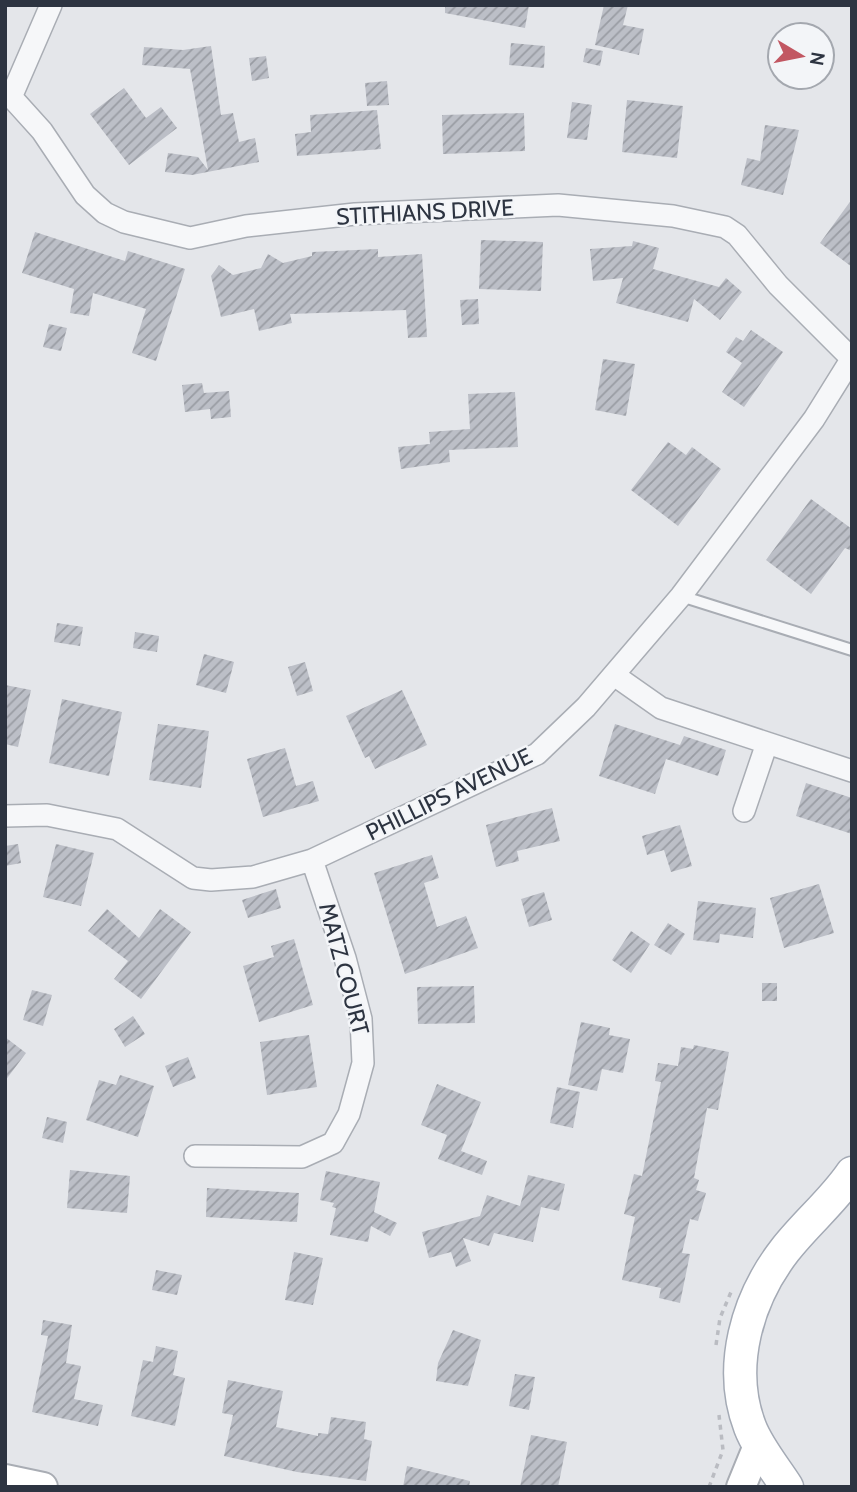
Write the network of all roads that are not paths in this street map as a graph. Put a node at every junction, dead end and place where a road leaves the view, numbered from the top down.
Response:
1 (51, 5) edge
2 (8, 92) edge
3 (852, 358) edge
4 (681, 596) junction
5 (852, 650) edge
6 (614, 676) junction
7 (767, 743) junction
8 (852, 771) edge
9 (744, 811) dead end
10 (5, 816) edge
11 (312, 860) junction
12 (195, 1156) dead end
13 (852, 1173) edge
14 (759, 1443) junction
15 (5, 1479) edge
16 (43, 1487) edge
17 (741, 1487) edge
18 (787, 1487) edge

1 - 2 street
2 - 3 street, STITHIANS DRIVE
3 - 4 street, PHILLIPS AVENUE
4 - 5 lane
4 - 6 street, PHILLIPS AVENUE
6 - 7 street
6 - 11 street, PHILLIPS AVENUE
7 - 8 street
7 - 9 street
10 - 11 street, PHILLIPS AVENUE
11 - 12 street, MATZ COURT
13 - 14 main road
14 - 17 street
14 - 18 main road
15 - 16 street

